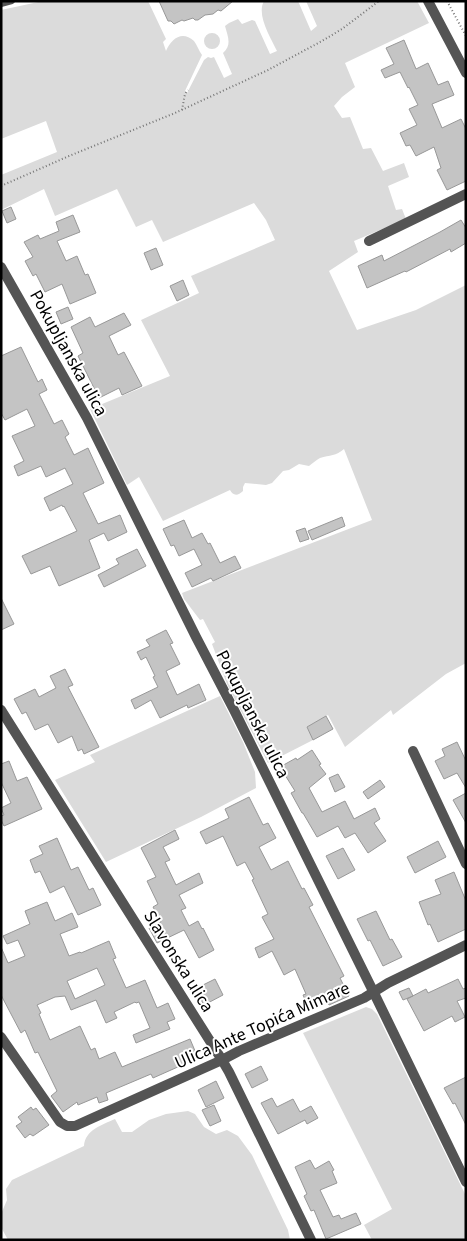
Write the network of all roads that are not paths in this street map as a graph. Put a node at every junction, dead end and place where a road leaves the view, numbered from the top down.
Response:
1 (12, 1) edge
2 (428, 1) edge
3 (1, 4) edge
4 (466, 73) edge
5 (466, 194) edge
6 (369, 241) dead end
7 (1, 267) edge
8 (1, 710) edge
9 (413, 751) dead end
10 (466, 864) edge
11 (466, 945) edge
12 (374, 993) junction
13 (1, 1037) edge
14 (222, 1060) junction
15 (466, 1182) edge
16 (311, 1240) edge

1 - 3 lane
2 - 4 street
5 - 6 street
7 - 12 street, Pokupljanska ulica
8 - 14 street, Slavonska ulica
9 - 10 street
11 - 12 street, Ulica Ante Topića Mimare
12 - 14 street, Ulica Ante Topića Mimare
12 - 15 street, Pokupljanska ulica
13 - 14 street, Ulica Ante Topića Mimare
14 - 16 street, Slavonska ulica

